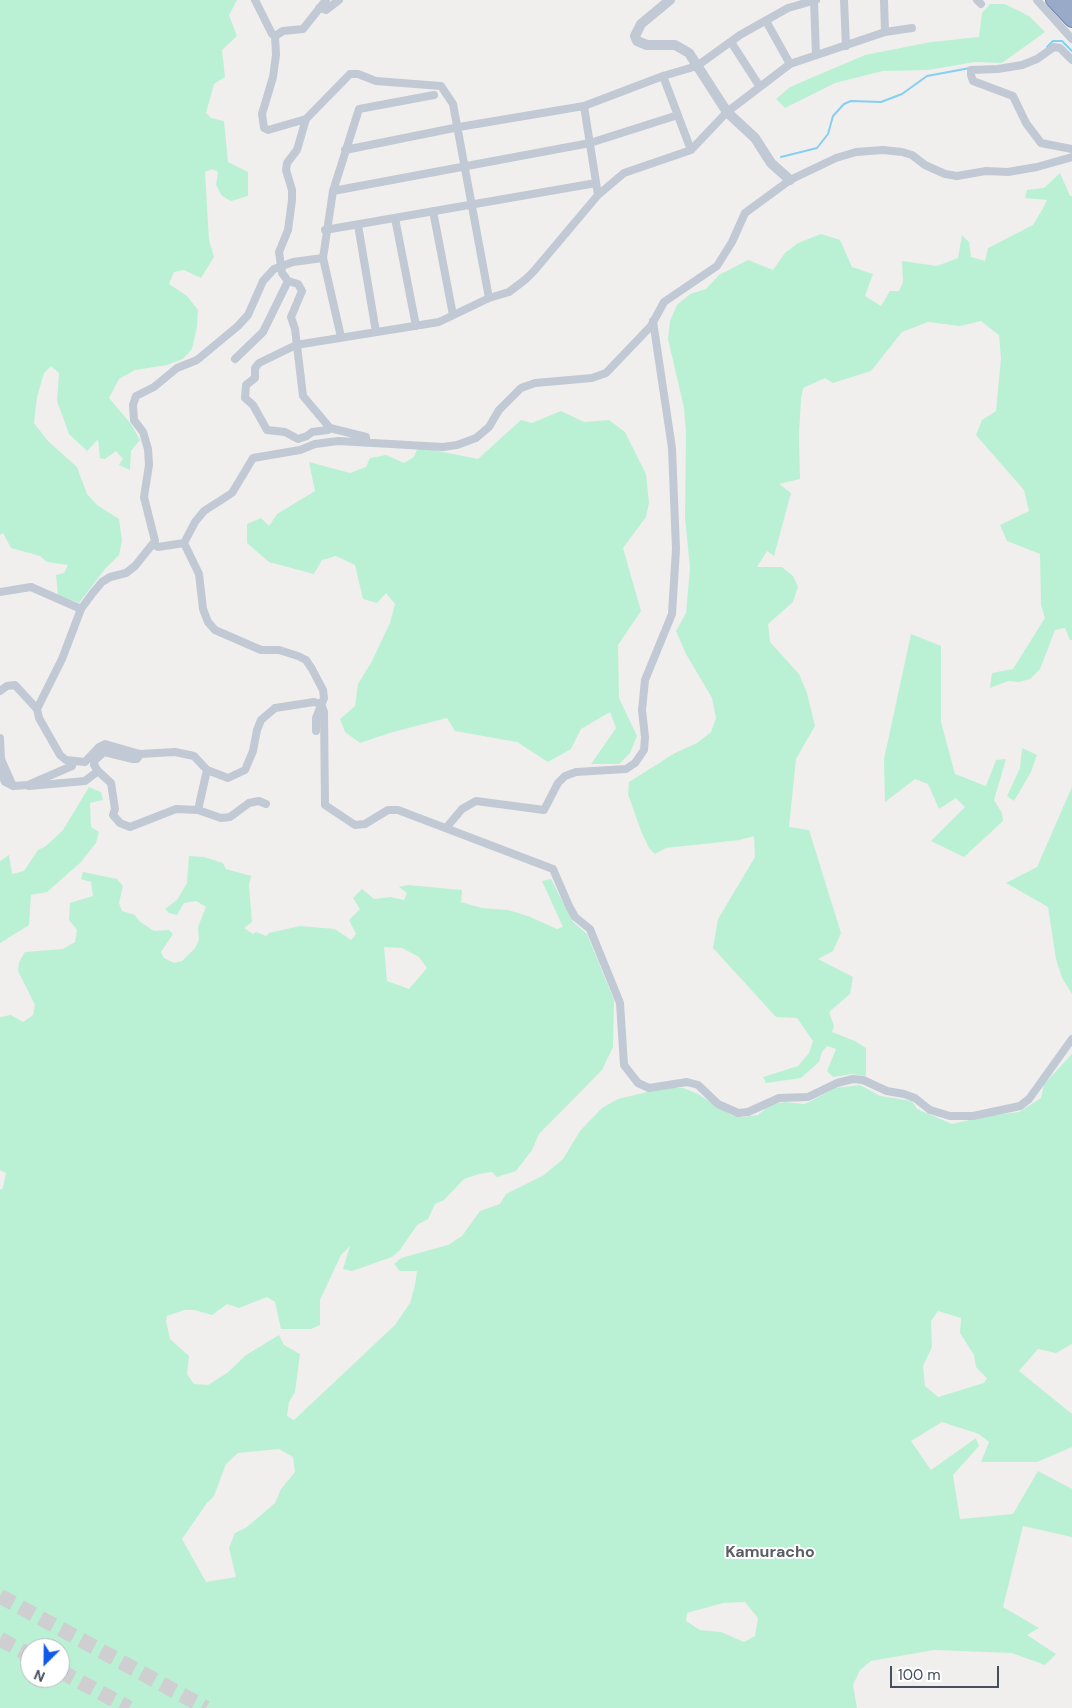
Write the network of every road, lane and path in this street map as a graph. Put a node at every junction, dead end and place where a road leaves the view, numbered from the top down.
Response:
1 (255, 0) edge
2 (326, 0) edge
3 (339, 0) edge
4 (670, 0) edge
5 (815, 0) edge
6 (844, 0) edge
7 (884, 0) edge
8 (1037, 0) edge
9 (1053, 0) edge
10 (1069, 0) edge
11 (1072, 3) edge
12 (319, 8) junction
13 (1072, 20) edge
14 (766, 21) junction
15 (912, 28) dead end
16 (885, 32) junction
17 (275, 36) junction
18 (1072, 39) edge
19 (731, 42) junction
20 (846, 46) junction
21 (816, 54) junction
22 (1072, 60) edge
23 (790, 64) junction
24 (697, 66) junction
25 (663, 76) junction
26 (760, 87) junction
27 (434, 95) dead end
28 (584, 106) junction
29 (728, 112) junction
30 (678, 115) junction
31 (306, 119) junction
32 (459, 127) junction
33 (590, 143) junction
34 (1072, 149) edge
35 (345, 150) junction
36 (691, 150) junction
37 (1072, 157) edge
38 (466, 166) junction
39 (790, 180) junction
40 (596, 182) junction
41 (333, 191) junction
42 (598, 195) junction
43 (472, 204) junction
44 (433, 212) junction
45 (396, 218) junction
46 (358, 225) junction
47 (326, 230) junction
48 (323, 258) junction
49 (280, 266) junction
50 (288, 281) junction
51 (489, 298) junction
52 (453, 315) junction
53 (653, 319) junction
54 (416, 326) junction
55 (376, 332) junction
56 (341, 337) junction
57 (296, 345) junction
58 (234, 359) dead end
59 (330, 428) junction
60 (366, 441) junction
61 (184, 543) junction
62 (154, 545) junction
63 (0, 592) edge
64 (81, 610) junction
65 (0, 691) edge
66 (321, 704) junction
67 (37, 709) junction
68 (316, 732) dead end
69 (0, 738) edge
70 (140, 754) junction
71 (73, 762) junction
72 (0, 770) edge
73 (207, 770) junction
74 (98, 771) junction
75 (28, 785) junction
76 (13, 786) junction
77 (266, 804) dead end
78 (198, 810) junction
79 (446, 828) junction
80 (1072, 1039) edge

1 - 17 street
2 - 12 street
3 - 12 street
4 - 24 street
5 - 14 street
5 - 21 street
6 - 20 street
7 - 16 street
8 - 18 street
9 - 13 highway
10 - 11 highway
12 - 17 street
14 - 19 street
14 - 23 street
15 - 16 street
16 - 20 street
17 - 31 street
19 - 24 street
19 - 26 street
20 - 21 street
21 - 23 street
22 - 34 street
23 - 26 street
24 - 25 street
24 - 29 street
25 - 28 street
25 - 30 street
26 - 29 street
27 - 35 street
28 - 32 street
28 - 33 street
29 - 36 street
29 - 39 street
30 - 33 street
30 - 36 street
31 - 32 street
31 - 49 street
32 - 35 street
32 - 38 street
33 - 38 street
33 - 40 street
35 - 41 street
36 - 42 street
37 - 39 street
38 - 41 street
38 - 43 street
39 - 53 street
40 - 42 street
40 - 43 street
41 - 47 street
42 - 51 street
43 - 44 street
43 - 51 street
44 - 45 street
44 - 52 street
45 - 46 street
45 - 54 street
46 - 47 street
46 - 55 street
47 - 48 street
48 - 49 street
48 - 56 street
49 - 50 street
49 - 62 street
50 - 57 street
50 - 58 street
51 - 52 street
52 - 54 street
53 - 60 street
53 - 79 street
54 - 55 street
55 - 56 street
56 - 57 street
57 - 59 street
57 - 59 street
59 - 60 street
60 - 61 street
61 - 62 street
61 - 66 street
62 - 64 street
63 - 64 street
64 - 67 street
65 - 67 street
66 - 68 street
66 - 73 street
66 - 79 street
67 - 71 street
69 - 76 street
70 - 71 street
70 - 73 street
70 - 74 street
71 - 75 street
72 - 76 street
73 - 78 street
74 - 75 street
74 - 78 street
75 - 76 street
77 - 78 street
79 - 80 street

